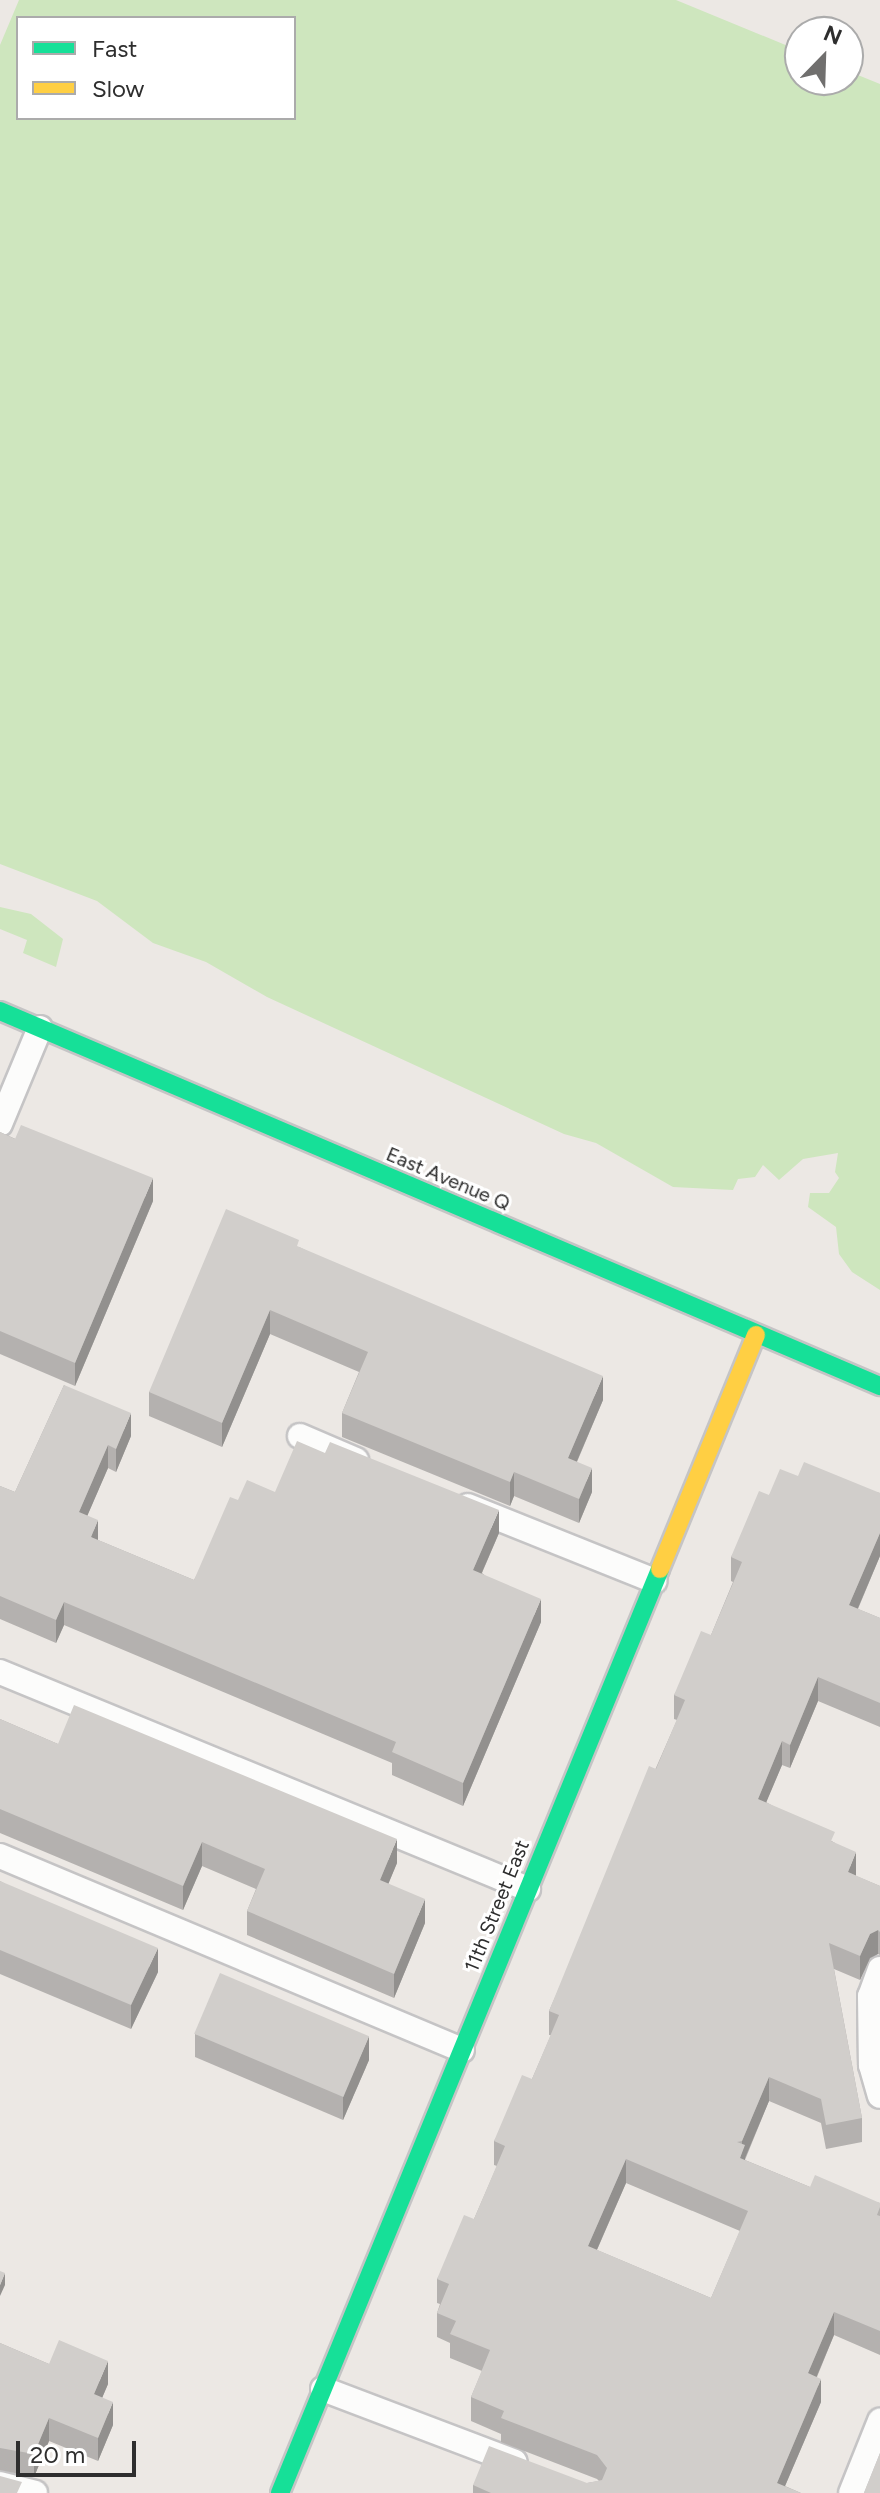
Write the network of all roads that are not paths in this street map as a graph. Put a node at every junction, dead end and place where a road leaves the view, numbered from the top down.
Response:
1 (0, 1011) edge
2 (40, 1028) junction
3 (0, 1124) edge
4 (756, 1335) junction
5 (880, 1386) edge
6 (300, 1436) dead end
7 (384, 1471) edge
8 (440, 1494) edge
9 (655, 1581) junction
10 (0, 1672) edge
11 (0, 1856) edge
12 (528, 1889) junction
13 (880, 1969) edge
14 (462, 2050) junction
15 (880, 2096) edge
16 (323, 2389) junction
17 (880, 2421) edge
18 (539, 2472) edge
19 (0, 2484) edge
20 (35, 2493) edge
21 (280, 2493) edge
22 (851, 2493) edge

1 - 2 street, East Avenue Q
2 - 3 lane
2 - 4 street, East Avenue Q
4 - 5 street, East Avenue Q
4 - 9 street, 11th Street East
6 - 7 lane
8 - 9 lane
9 - 12 street, 11th Street East
10 - 12 lane
11 - 14 lane
12 - 14 street, 11th Street East
13 - 15 lane
14 - 16 street, 11th Street East
16 - 18 lane
16 - 21 street, 11th Street East
17 - 22 lane
19 - 20 lane

